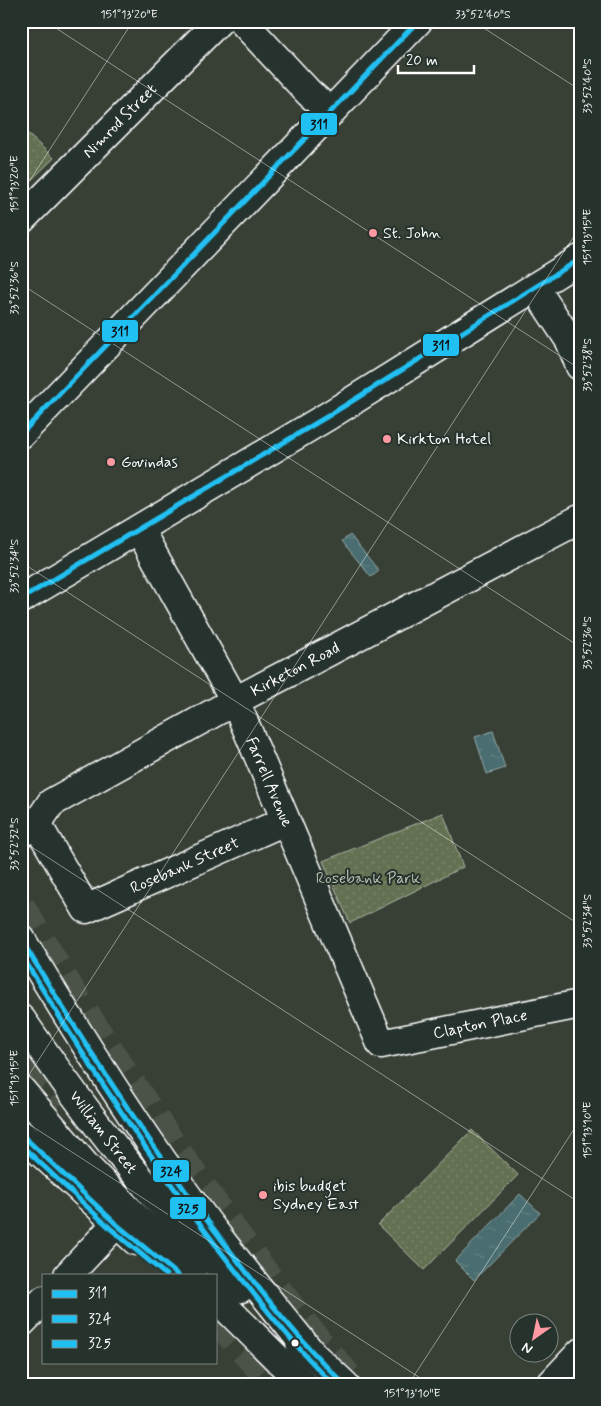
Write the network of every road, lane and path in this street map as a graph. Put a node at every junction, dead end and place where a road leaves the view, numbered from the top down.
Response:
1 (219, 21) edge
2 (242, 21) edge
3 (418, 21) edge
4 (331, 112) junction
5 (21, 220) edge
6 (580, 259) edge
7 (535, 288) junction
8 (580, 366) edge
9 (21, 434) edge
10 (580, 519) edge
11 (139, 529) junction
12 (21, 600) edge
13 (235, 701) junction
14 (285, 821) junction
15 (29, 829) edge
16 (21, 939) edge
17 (580, 1004) edge
18 (21, 1019) edge
19 (381, 1044) joint
20 (21, 1090) edge
21 (21, 1134) edge
22 (116, 1224) junction
23 (69, 1274) edge
24 (177, 1274) edge
25 (191, 1274) edge
26 (218, 1300) edge
27 (42, 1302) edge
28 (218, 1308) edge
29 (21, 1323) edge
30 (255, 1337) junction
31 (580, 1353) edge
32 (313, 1355) junction
33 (304, 1385) edge
34 (345, 1385) edge
35 (550, 1385) edge

1 - 5 street, Nimrod Street
2 - 4 street
3 - 4 street
4 - 9 street
6 - 7 street
7 - 8 street
7 - 11 street
10 - 13 street, Kirketon Road
11 - 12 street
11 - 13 street, Farrell Avenue
13 - 14 street, Farrell Avenue
13 - 15 street, Kirketon Road
14 - 15 street, Rosebank Street
14 - 19 street, Farrell Avenue
16 - 32 street
17 - 19 street, Clapton Place
18 - 32 street, William Street
20 - 25 street, William Street
21 - 22 street
22 - 23 street
22 - 24 street
26 - 30 street
27 - 29 street
28 - 30 street
30 - 33 street
31 - 35 street
32 - 34 street, William Street

